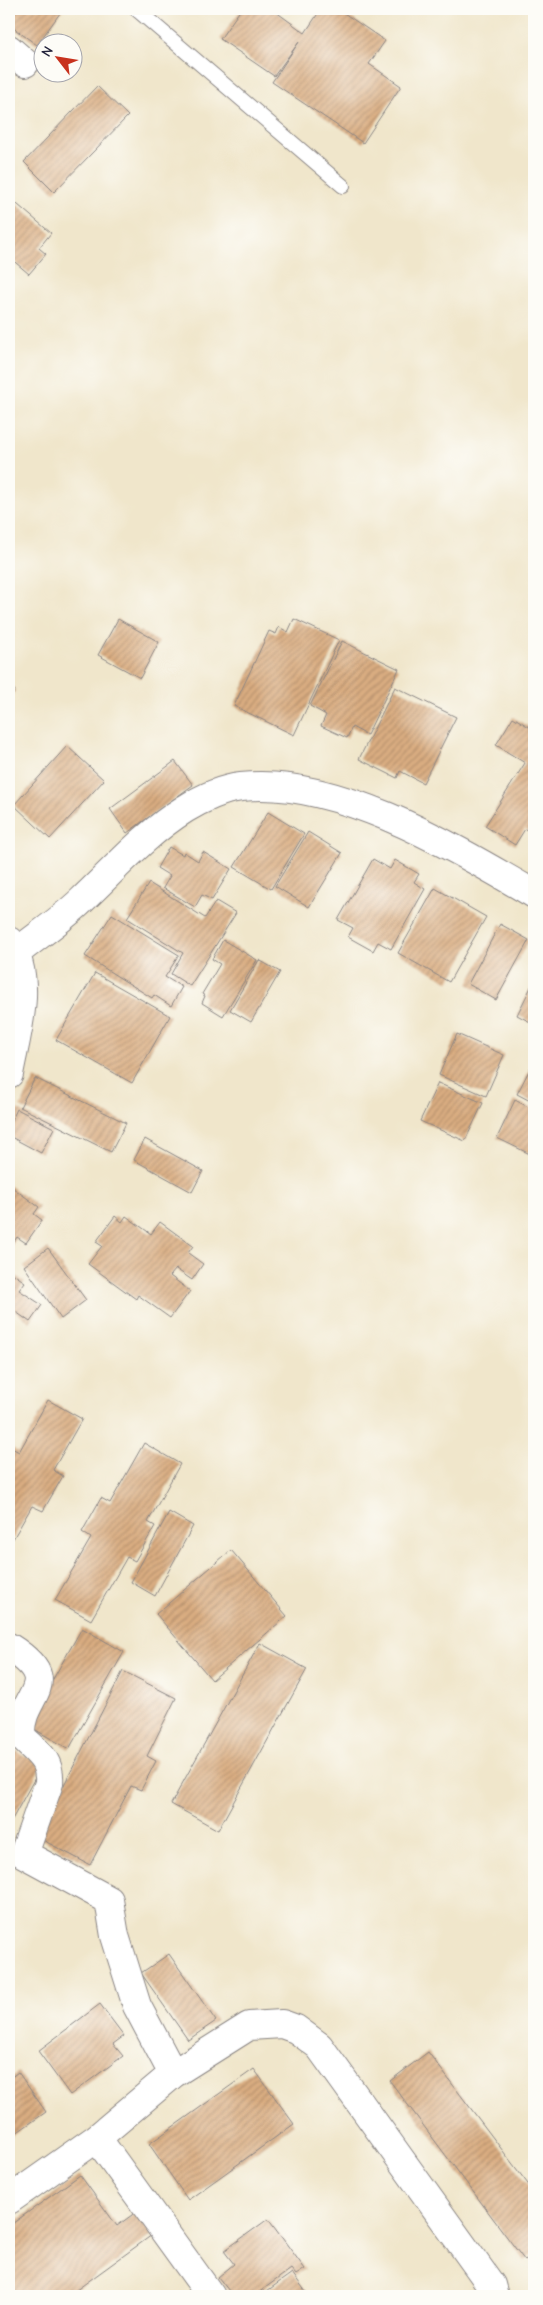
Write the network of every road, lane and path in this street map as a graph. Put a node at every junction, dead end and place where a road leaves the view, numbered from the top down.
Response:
1 (136, 9) edge
2 (343, 186) dead end
3 (534, 894) edge
4 (12, 947) edge
5 (9, 1074) edge
6 (9, 1647) edge
7 (173, 2074) junction
8 (97, 2138) junction
9 (9, 2200) edge
10 (211, 2296) edge
11 (494, 2296) edge

1 - 2 lane
3 - 4 street
4 - 5 street
6 - 7 street
7 - 8 street
7 - 11 street
8 - 9 street
8 - 10 street

